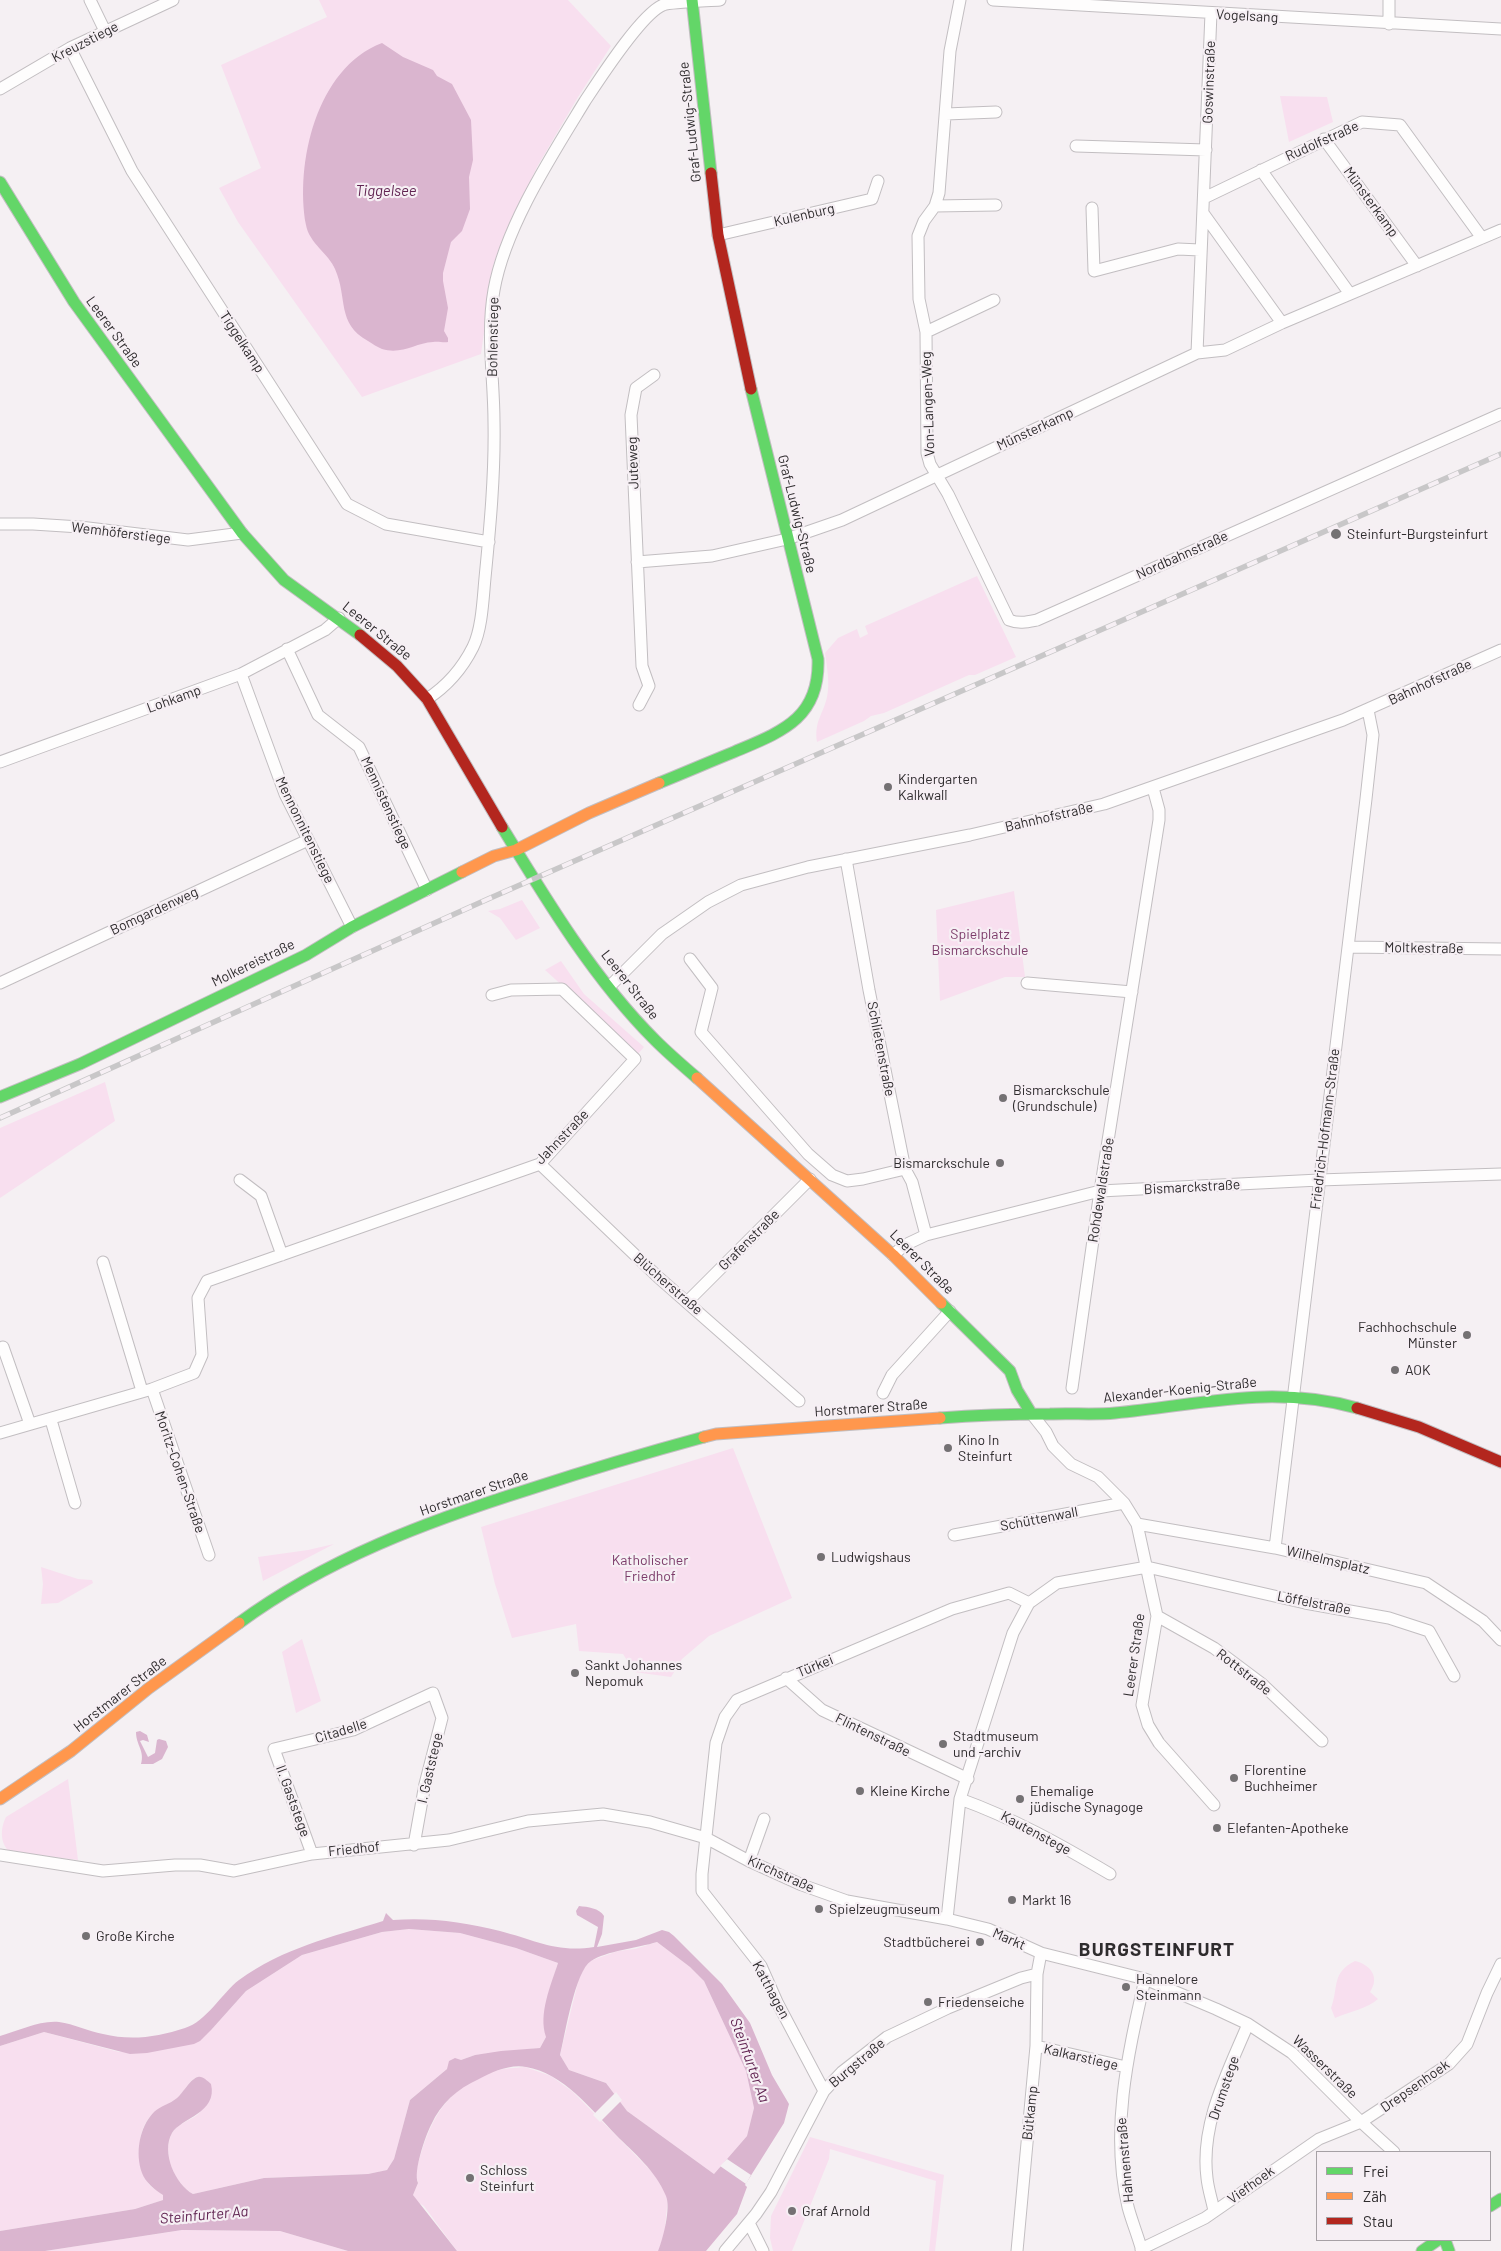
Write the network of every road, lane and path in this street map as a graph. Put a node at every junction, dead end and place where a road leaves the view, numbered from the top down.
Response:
1 (90, 0) edge
2 (173, 0) edge
3 (720, 0) edge
4 (960, 0) edge
5 (993, 0) edge
6 (1389, 0) edge
7 (692, 2) edge
8 (1155, 5) edge
9 (1211, 14) junction
10 (1389, 24) junction
11 (1501, 29) edge
12 (105, 31) junction
13 (70, 48) junction
14 (0, 89) edge
15 (996, 112) dead end
16 (946, 114) junction
17 (1324, 139) junction
18 (1076, 146) dead end
19 (1206, 150) junction
20 (1261, 170) junction
21 (878, 181) dead end
22 (0, 182) edge
23 (1204, 198) junction
24 (996, 205) dead end
25 (935, 206) junction
26 (1092, 208) dead end
27 (1203, 213) junction
28 (1501, 230) edge
29 (718, 235) junction
30 (1482, 238) junction
31 (1200, 250) junction
32 (1418, 266) junction
33 (1350, 294) junction
34 (994, 300) dead end
35 (1282, 323) junction
36 (926, 332) junction
37 (1197, 353) junction
38 (654, 375) dead end
39 (1501, 414) edge
40 (937, 475) junction
41 (0, 524) edge
42 (242, 533) junction
43 (787, 539) junction
44 (489, 542) junction
45 (637, 562) junction
46 (339, 618) junction
47 (287, 649) junction
48 (1501, 650) edge
49 (241, 674) junction
50 (427, 699) junction
51 (639, 705) dead end
52 (1368, 710) junction
53 (0, 762) edge
54 (1153, 788) junction
55 (308, 840) junction
56 (516, 850) junction
57 (846, 859) junction
58 (427, 890) junction
59 (352, 928) junction
60 (1348, 947) junction
61 (1501, 949) edge
62 (690, 959) dead end
63 (0, 983) edge
64 (1027, 983) dead end
65 (610, 986) junction
66 (1132, 992) junction
67 (492, 995) dead end
68 (0, 1097) edge
69 (540, 1164) junction
70 (905, 1169) junction
71 (1501, 1174) edge
72 (810, 1179) junction
73 (240, 1180) dead end
74 (1319, 1180) junction
75 (1100, 1191) junction
76 (926, 1235) junction
77 (282, 1255) junction
78 (893, 1255) junction
79 (103, 1262) dead end
80 (688, 1301) junction
81 (950, 1311) junction
82 (3, 1347) dead end
83 (1072, 1388) dead end
84 (147, 1390) junction
85 (883, 1393) dead end
86 (1292, 1396) junction
87 (799, 1401) dead end
88 (1031, 1413) junction
89 (51, 1420) junction
90 (30, 1424) junction
91 (0, 1433) edge
92 (1501, 1462) edge
93 (75, 1503) dead end
94 (1124, 1503) junction
95 (1137, 1524) junction
96 (954, 1535) dead end
97 (1275, 1548) junction
98 (209, 1555) dead end
99 (1147, 1567) junction
100 (1029, 1603) junction
101 (1157, 1616) junction
102 (1501, 1640) edge
103 (1454, 1676) dead end
104 (786, 1678) junction
105 (433, 1693) joint
106 (1322, 1741) dead end
107 (274, 1749) joint
108 (968, 1779) junction
109 (0, 1799) edge
110 (960, 1799) junction
111 (1214, 1805) dead end
112 (764, 1819) dead end
113 (706, 1838) junction
114 (414, 1845) junction
115 (312, 1854) junction
116 (0, 1855) edge
117 (749, 1861) junction
118 (1110, 1874) dead end
119 (947, 1919) junction
120 (1041, 1953) junction
121 (1501, 1964) edge
122 (1037, 1974) junction
123 (1145, 1979) junction
124 (1248, 2024) junction
125 (1036, 2046) junction
126 (1126, 2067) junction
127 (824, 2091) junction
128 (1361, 2122) junction
129 (1393, 2151) edge
130 (1214, 2212) junction
131 (749, 2223) junction
132 (1437, 2241) edge
133 (1142, 2250) edge
134 (725, 2251) edge
135 (763, 2251) edge
136 (1017, 2251) edge
137 (1422, 2251) edge

1 - 12 street
2 - 12 street, Kreuzstiege
3 - 7 street
4 - 16 street, Von-Langen-Weg
5 - 8 street, Vogelsang
6 - 10 street
7 - 29 street, Graf-Ludwig-Straße
7 - 44 street, Bohlenstiege
8 - 9 street, Vogelsang
9 - 10 street, Vogelsang
9 - 19 street, Goswinstraße
10 - 11 street, Vogelsang
12 - 13 street, Kreuzstiege
13 - 14 street, Kreuzstiege
13 - 44 street, Tiggelkamp
15 - 16 street
16 - 25 street, Von-Langen-Weg
17 - 20 street, Rudolfstraße
17 - 30 street, Rudolfstraße
17 - 32 street, Münsterkamp
18 - 19 street
19 - 23 street, Goswinstraße
20 - 23 street, Rudolfstraße
20 - 33 street
21 - 29 street, Kulenburg
22 - 42 street, Leerer Straße
23 - 27 street, Goswinstraße
24 - 25 street
25 - 36 street, Von-Langen-Weg
26 - 31 street
27 - 31 street, Goswinstraße
27 - 35 street
28 - 30 street, Münsterkamp
29 - 43 street, Graf-Ludwig-Straße
30 - 32 street, Münsterkamp
31 - 37 street, Goswinstraße
32 - 33 street, Münsterkamp
33 - 35 street, Münsterkamp
34 - 36 street, Von-Langen-Weg
35 - 37 street, Münsterkamp
36 - 40 street, Von-Langen-Weg
37 - 40 street, Münsterkamp
38 - 45 street, Juteweg
39 - 40 street, Nordbahnstraße
40 - 43 street, Münsterkamp
41 - 42 street, Wemhöferstiege
42 - 46 street, Leerer Straße
43 - 45 street
43 - 56 street, Graf-Ludwig-Straße
44 - 50 street, Bohlenstiege
45 - 51 street, Juteweg
46 - 47 street, Lohkamp
46 - 50 street, Leerer Straße
47 - 49 street, Lohkamp
47 - 58 street, Mennistenstiege
48 - 52 street, Bahnhofstraße
49 - 53 street, Lohkamp
49 - 55 street, Mennonnitenstiege
50 - 56 street, Leerer Straße
52 - 54 street, Bahnhofstraße
52 - 60 street, Friedrich-Hofmann-Straße
54 - 57 street, Bahnhofstraße
54 - 66 street, Rohdewaldstraße
55 - 59 street, Mennonnitenstiege
55 - 63 street, Bomgardenweg
56 - 58 street, Molkereistraße
56 - 65 street, Leerer Straße
57 - 65 street, Bahnhofstraße
57 - 70 street, Schlietenstraße
58 - 59 street, Molkereistraße
59 - 68 street, Molkereistraße
60 - 61 street, Moltkestraße
60 - 74 street, Friedrich-Hofmann-Straße
62 - 70 street
64 - 66 street
65 - 72 street, Leerer Straße
66 - 75 street, Rohdewaldstraße
67 - 69 street, Jahnstraße
69 - 77 street, Jahnstraße
69 - 80 street, Blücherstraße
70 - 76 street, Schlietenstraße
71 - 74 street, Bismarckstraße
72 - 78 street, Leerer Straße
72 - 80 street, Grafenstraße
73 - 77 street
74 - 75 street, Bismarckstraße
74 - 86 street, Friedrich-Hofmann-Straße
75 - 76 street, Bismarckstraße
75 - 83 street, Rohdewaldstraße
76 - 78 street, Bismarckstraße
77 - 84 street, Jahnstraße
78 - 81 street, Leerer Straße
79 - 84 street, Moritz-Cohen-Straße
80 - 87 street, Blücherstraße
81 - 85 street
81 - 88 street, Leerer Straße
82 - 90 street
84 - 89 street
84 - 98 street, Moritz-Cohen-Straße
86 - 88 street, Alexander-Koenig-Straße
86 - 92 street, Alexander-Koenig-Straße
86 - 97 street, Friedrich-Hofmann-Straße
88 - 94 street, Leerer Straße
88 - 109 street, Horstmarer Straße
89 - 90 street
89 - 93 street
90 - 91 street
94 - 95 street, Leerer Straße
94 - 96 street, Schüttenwall
95 - 97 street, Wilhelmsplatz
95 - 99 street, Leerer Straße
97 - 102 street, Wilhelmsplatz
99 - 100 street
99 - 101 street, Leerer Straße
99 - 103 street, Löffelstraße
100 - 104 street, Türkei
100 - 108 street
101 - 106 street, Rottstraße
101 - 111 street, Leerer Straße
104 - 108 street, Flintenstraße
104 - 113 street, Türkei
105 - 107 street, Citadelle
105 - 114 street, I. Gaststege
107 - 115 street, II. Gaststege
108 - 110 street
110 - 118 street, Kautenstege
110 - 119 street
112 - 117 street
113 - 114 street, Friedhof
113 - 117 street, Kirchstraße
113 - 127 street, Katthagen
114 - 115 street, Friedhof
115 - 116 street, Friedhof
117 - 119 street, Kirchstraße
119 - 120 street, Markt
120 - 122 street, Markt
120 - 123 street, Markt
121 - 128 street, Drepsenhoek
122 - 125 street, Bütkamp
122 - 127 street, Burgstraße
123 - 124 street, Wasserstraße
123 - 126 street, Hahnenstraße
124 - 128 street, Wasserstraße
124 - 130 street, Drumstege
125 - 126 street, Kalkarstiege
125 - 136 street, Bütkamp
126 - 133 street, Hahnenstraße
127 - 131 street, Burgstraße
128 - 129 street, Wasserstraße
128 - 130 street, Viefhoek
130 - 133 street, Viefhoek
131 - 134 street, Burgstraße
131 - 135 street
132 - 137 street

